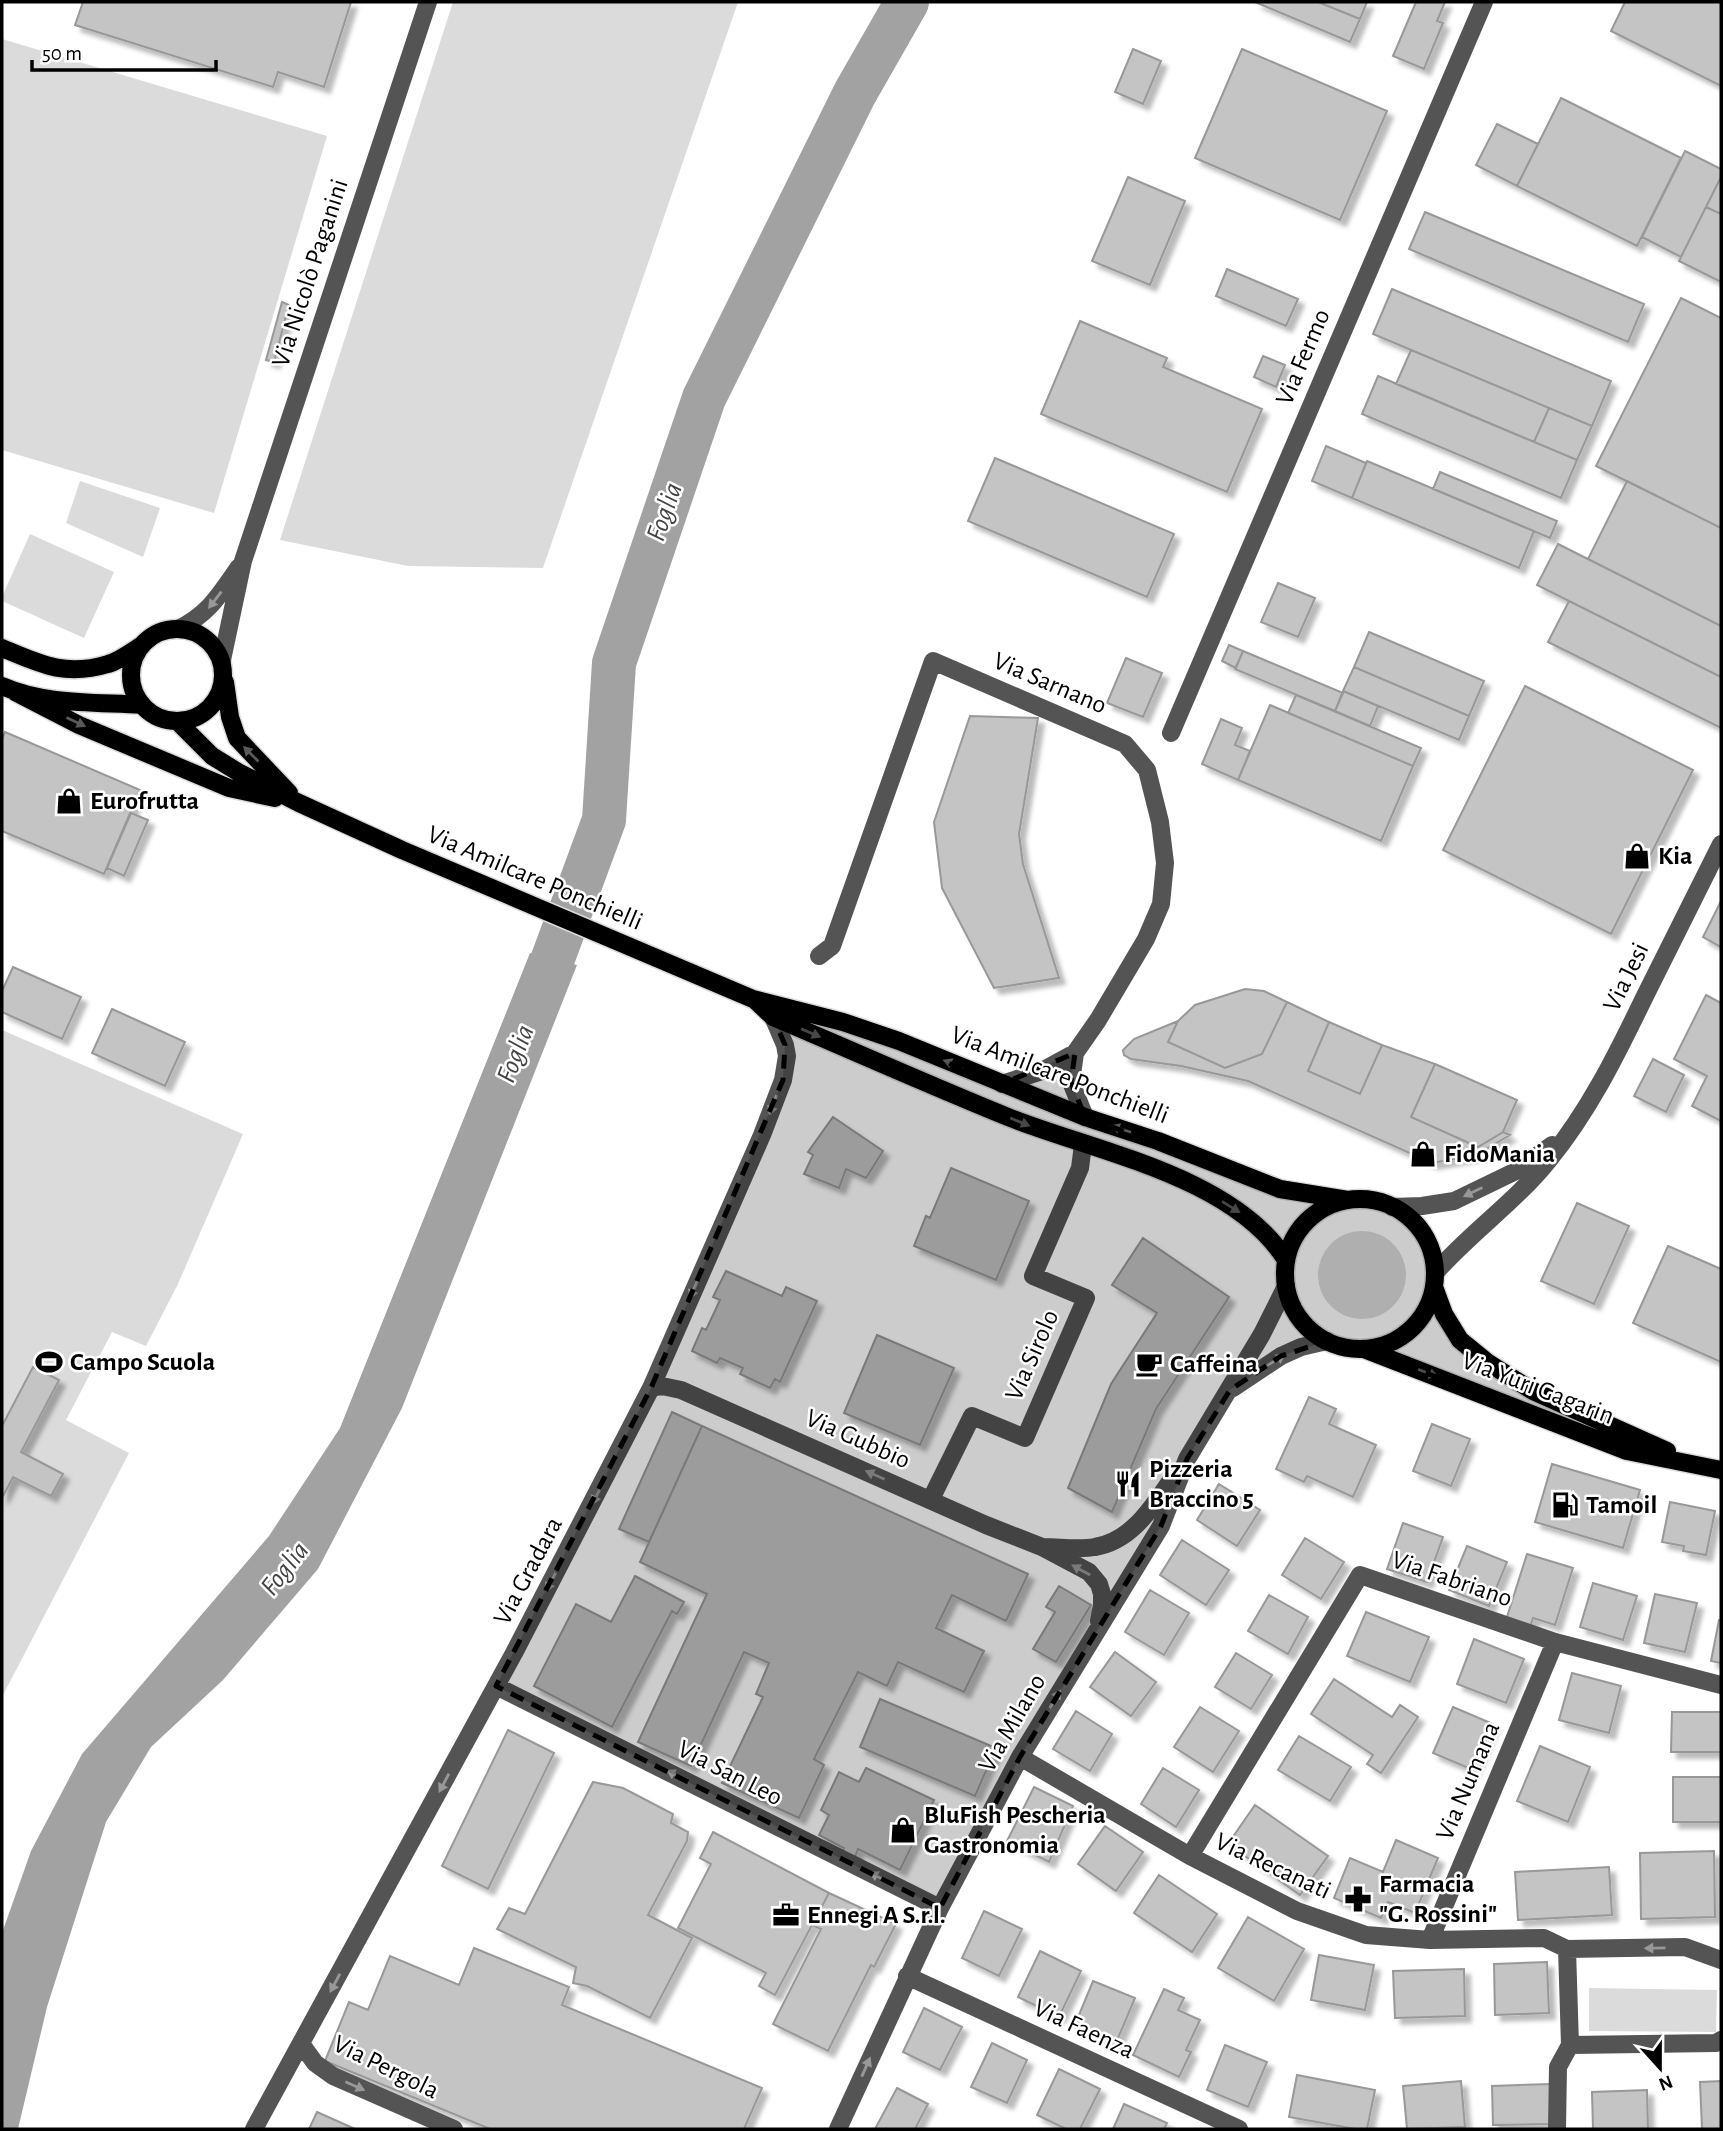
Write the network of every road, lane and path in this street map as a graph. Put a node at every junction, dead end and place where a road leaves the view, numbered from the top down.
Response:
1 (428, 2) edge
2 (1484, 2) edge
3 (243, 561) junction
4 (178, 629) junction
5 (142, 645) junction
6 (2, 648) edge
7 (223, 669) junction
8 (8, 689) edge
9 (142, 705) junction
10 (178, 722) junction
11 (1171, 733) dead end
12 (299, 803) junction
13 (1721, 844) edge
14 (819, 956) dead end
15 (753, 999) junction
16 (773, 1017) junction
17 (1075, 1053) junction
18 (1002, 1084) junction
19 (1085, 1117) junction
20 (1571, 1130) junction
21 (1083, 1144) junction
22 (1349, 1200) junction
23 (1392, 1207) junction
24 (1286, 1260) junction
25 (1434, 1280) junction
26 (1286, 1286) junction
27 (1327, 1342) junction
28 (1364, 1349) junction
29 (651, 1388) junction
30 (1230, 1390) junction
31 (1187, 1459) junction
32 (1696, 1464) junction
33 (1721, 1470) edge
34 (931, 1499) junction
35 (1042, 1547) junction
36 (1098, 1628) junction
37 (1555, 1642) junction
38 (1721, 1685) edge
39 (496, 1686) junction
40 (1020, 1757) junction
41 (1190, 1856) junction
42 (940, 1908) junction
43 (1430, 1940) junction
44 (1567, 1949) junction
45 (1721, 1960) edge
46 (907, 1976) junction
47 (1721, 2040) edge
48 (302, 2045) junction
49 (1570, 2045) junction
50 (254, 2129) edge
51 (454, 2129) edge
52 (838, 2129) edge
53 (1238, 2129) edge
54 (1557, 2129) edge

1 - 3 street, Via Nicolò Paganini
2 - 11 street, Via Fermo
3 -> 4 street, Via Nicolò Paganini
3 - 7 street, Via Nicolò Paganini
4 - 5 main road
4 - 7 main road
5 - 6 main road
5 - 9 main road
7 - 10 main road
12 -> 7 main road, Via Amilcare Ponchielli
8 - 9 main road, Via Amilcare Ponchielli
8 -> 12 main road
9 - 10 main road, Via Amilcare Ponchielli
10 - 12 main road, Via Amilcare Ponchielli
12 - 15 main road, Via Amilcare Ponchielli
13 - 20 street, Via Jesi
14 - 17 street, Via Sarnano
15 - 16 main road, Via Amilcare Ponchielli
18 -> 15 main road, Via Amilcare Ponchielli
16 -> 21 main road, Via Amilcare Ponchielli
16 -> 29 street, Via Gradara
17 - 18 street, Via Sarnano
17 - 19 street
18 - 19 main road, Via Amilcare Ponchielli
22 -> 19 main road, Via Amilcare Ponchielli
20 -> 23 street, Via Jesi
20 - 25 street, Via Jesi
21 -> 24 main road, Via Amilcare Ponchielli
21 - 34 street, Via Sirolo
22 - 23 main road
22 - 24 main road
23 - 25 main road
24 - 26 main road
25 - 28 main road
25 - 32 main road, Via Yuri Gagarin
26 - 27 main road
26 - 30 street, Via Milano
27 - 28 main road
30 -> 27 street, Via Milano
28 -> 32 main road, Via Yuri Gagarin
34 -> 29 street, Via Gubbio
29 -> 39 street, Via Gradara
30 - 31 street, Via Milano
31 - 35 street, Via Gubbio
31 - 36 street, Via Milano
32 - 33 main road, Via Yuri Gagarin
34 - 35 street, Via Gubbio
36 -> 35 street, Via Gubbio
40 -> 36 street, Via Milano
37 - 38 street, Via Fabriano
37 - 41 street, Via Fabriano
37 - 43 street, Via Numana
42 -> 39 street, Via San Leo
39 -> 48 street, Via Gradara
40 - 41 street, Via Recanati
40 - 42 street, Via Milano
41 - 43 street, Via Recanati
42 - 46 street, Via Milano
43 - 44 street, Via Recanati
45 -> 44 street, Via Recanati
44 - 49 street
52 -> 46 street, Via Milano
46 - 53 street, Via Faenza
47 - 49 street
48 - 50 street, Via Gradara
48 -> 51 street, Via Pergola
49 - 54 street

